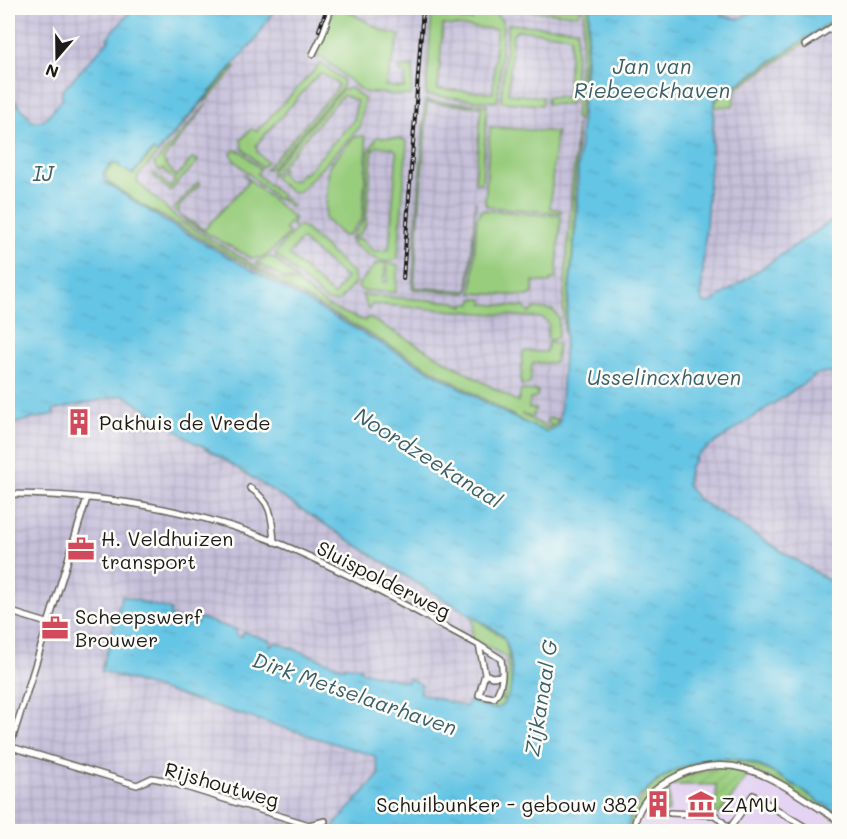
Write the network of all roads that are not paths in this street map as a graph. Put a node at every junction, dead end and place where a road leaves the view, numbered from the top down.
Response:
1 (331, 8) edge
2 (840, 22) edge
3 (805, 45) dead end
4 (313, 54) dead end
5 (250, 488) dead end
6 (8, 494) edge
7 (87, 498) junction
8 (274, 542) junction
9 (8, 611) edge
10 (47, 623) junction
11 (479, 645) junction
12 (486, 674) junction
13 (502, 676) junction
14 (8, 748) edge
15 (670, 813) dead end
16 (325, 821) dead end
17 (840, 821) edge
18 (731, 830) edge
19 (633, 831) edge
20 (813, 831) edge

1 - 4 street
2 - 3 street
5 - 8 street
6 - 7 street, Sluispolderweg
7 - 8 street, Sluispolderweg
7 - 10 street
8 - 11 street, Sluispolderweg
9 - 10 street
10 - 14 street
11 - 12 street
11 - 13 street, Sluispolderweg
12 - 13 street
12 - 13 street
14 - 16 street, Rijshoutweg
15 - 18 street
17 - 19 street
18 - 20 street

